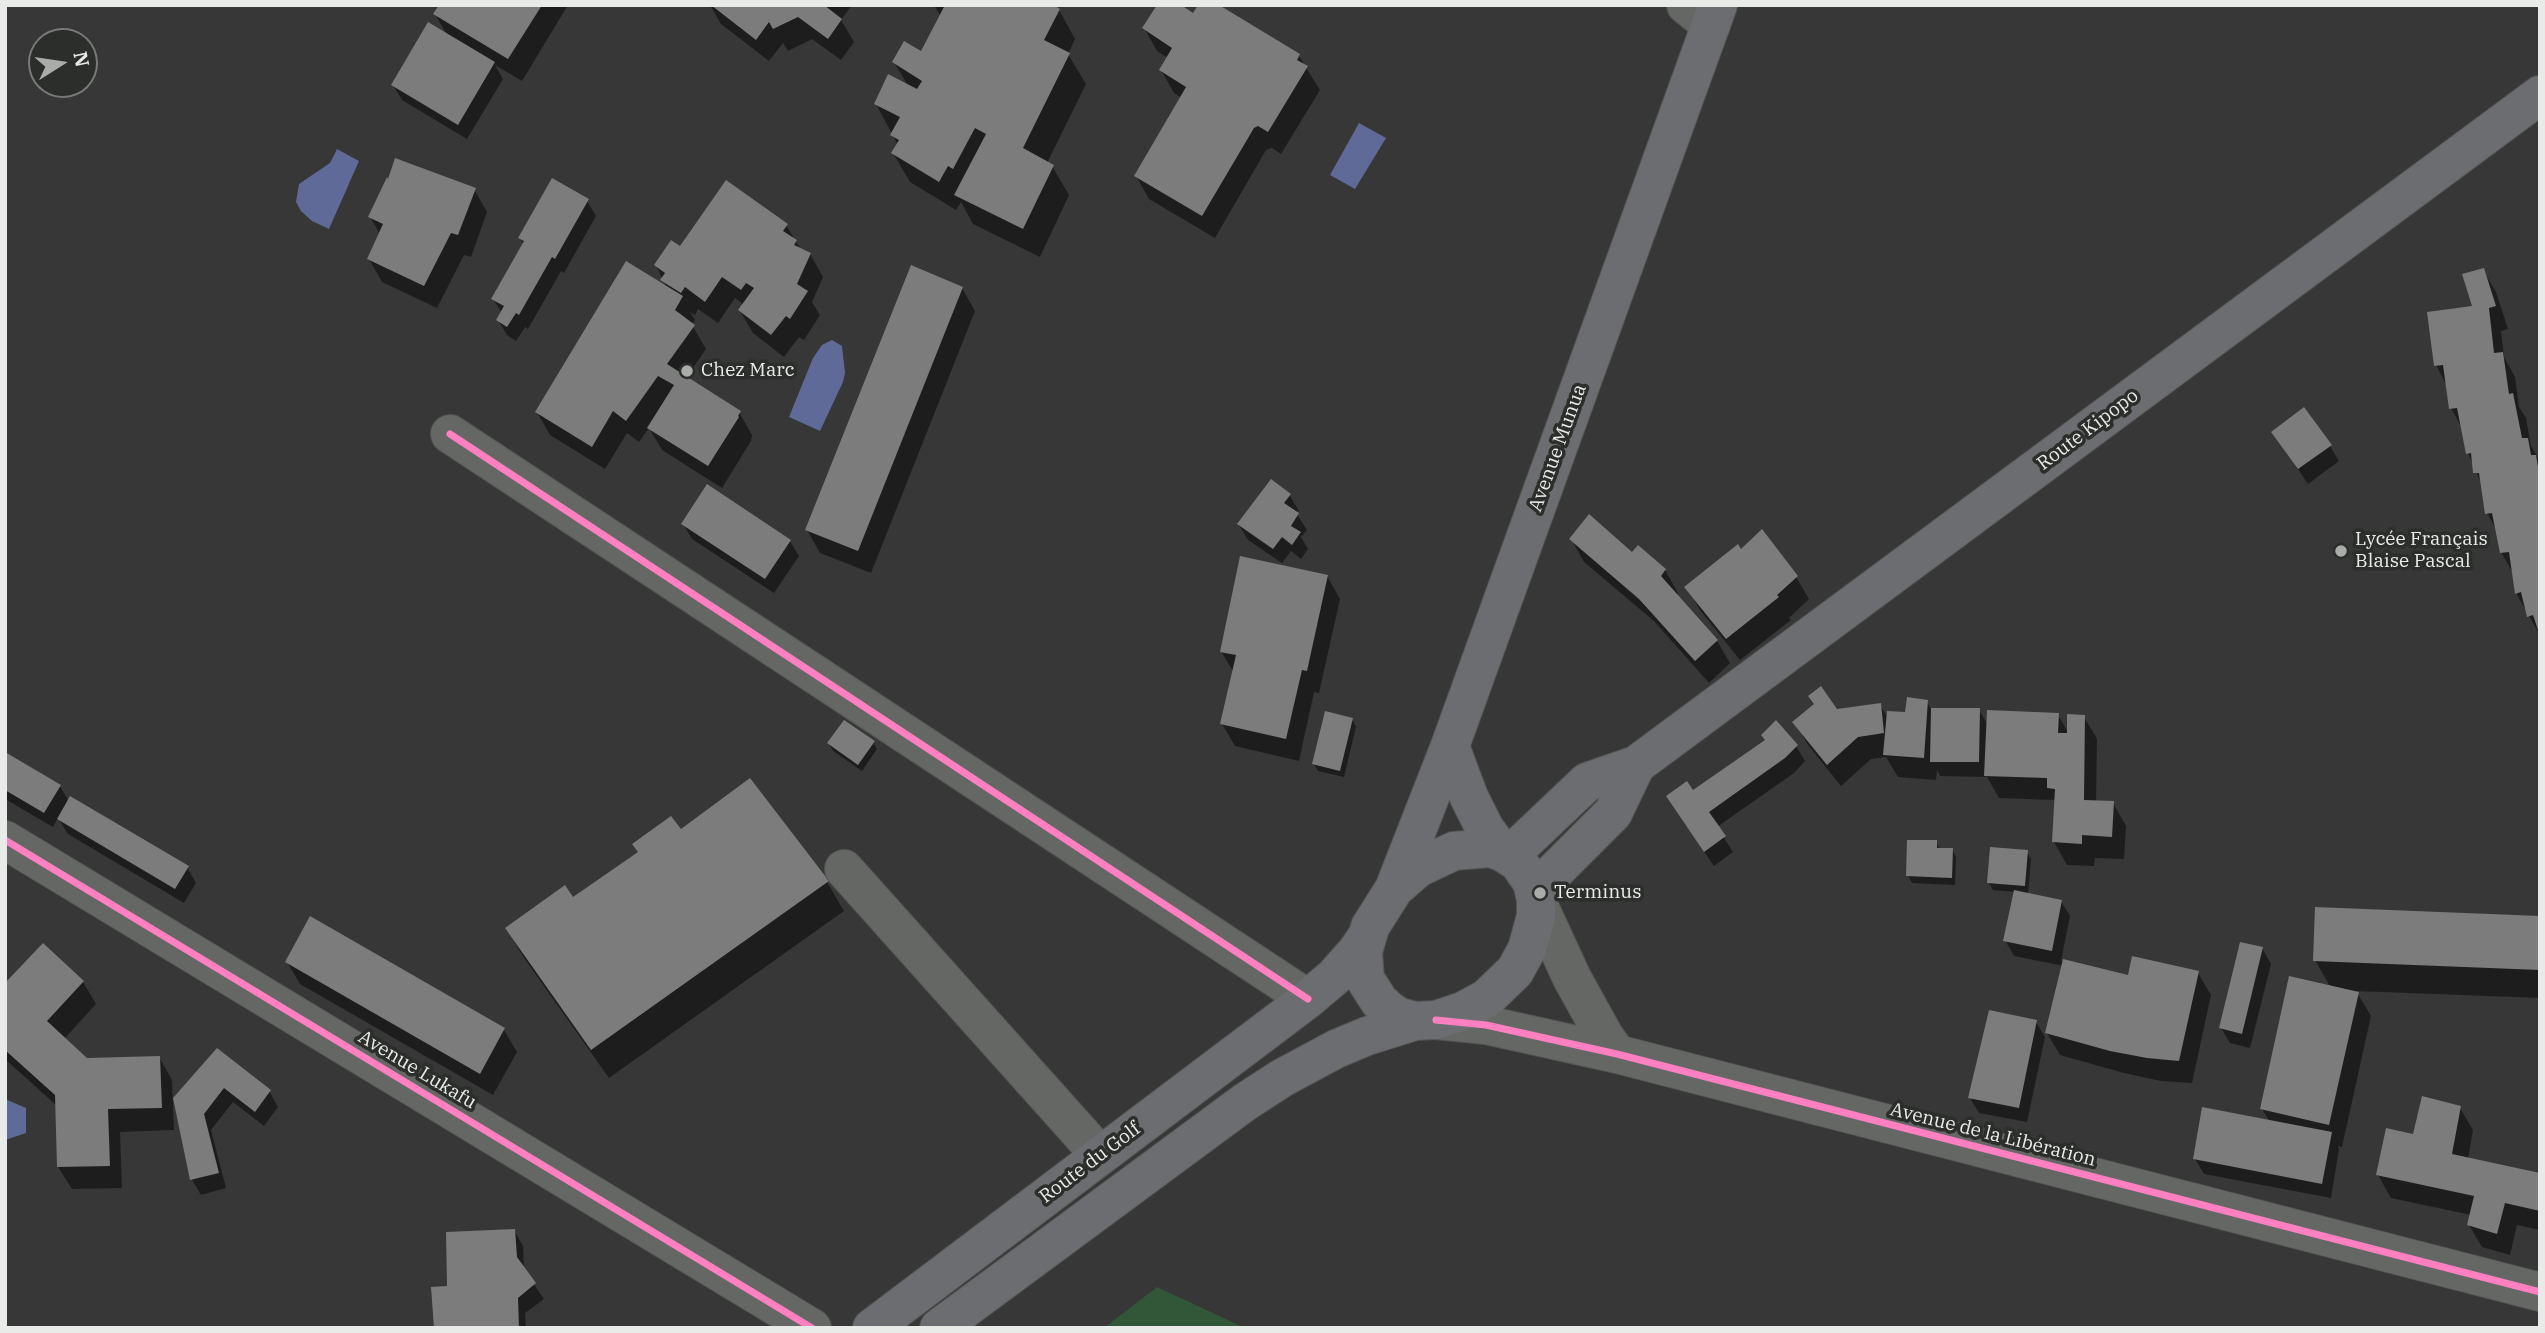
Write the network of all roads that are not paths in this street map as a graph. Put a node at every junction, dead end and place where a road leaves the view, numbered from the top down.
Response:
1 (1705, 12) edge
2 (2540, 95) edge
3 (450, 434) dead end
4 (1450, 746) junction
5 (1636, 765) junction
6 (5, 840) edge
7 (1506, 854) junction
8 (844, 869) dead end
9 (1536, 896) junction
10 (1388, 897) junction
11 (1365, 939) junction
12 (1308, 999) junction
13 (1425, 1020) junction
14 (1617, 1054) junction
15 (1101, 1155) junction
16 (2540, 1292) edge
17 (812, 1328) edge
18 (872, 1328) edge
19 (939, 1328) edge

1 - 4 main road, Avenue Munua
2 - 5 main road, Route Kipopo
3 - 12 street
4 - 7 main road
4 - 10 main road, Avenue Munua
5 - 7 main road, Route Kipopo
5 - 9 main road, Route Kipopo
6 - 17 street, Avenue Lukafu
7 - 9 main road
7 - 10 main road
8 - 15 street
9 - 13 main road
9 - 14 street
10 - 11 main road
11 - 12 main road
11 - 13 main road
12 - 15 main road, Route du Golf
13 - 14 street, Avenue de la Libération
13 - 19 main road
14 - 16 street, Avenue de la Libération
15 - 18 main road, Route du Golf

